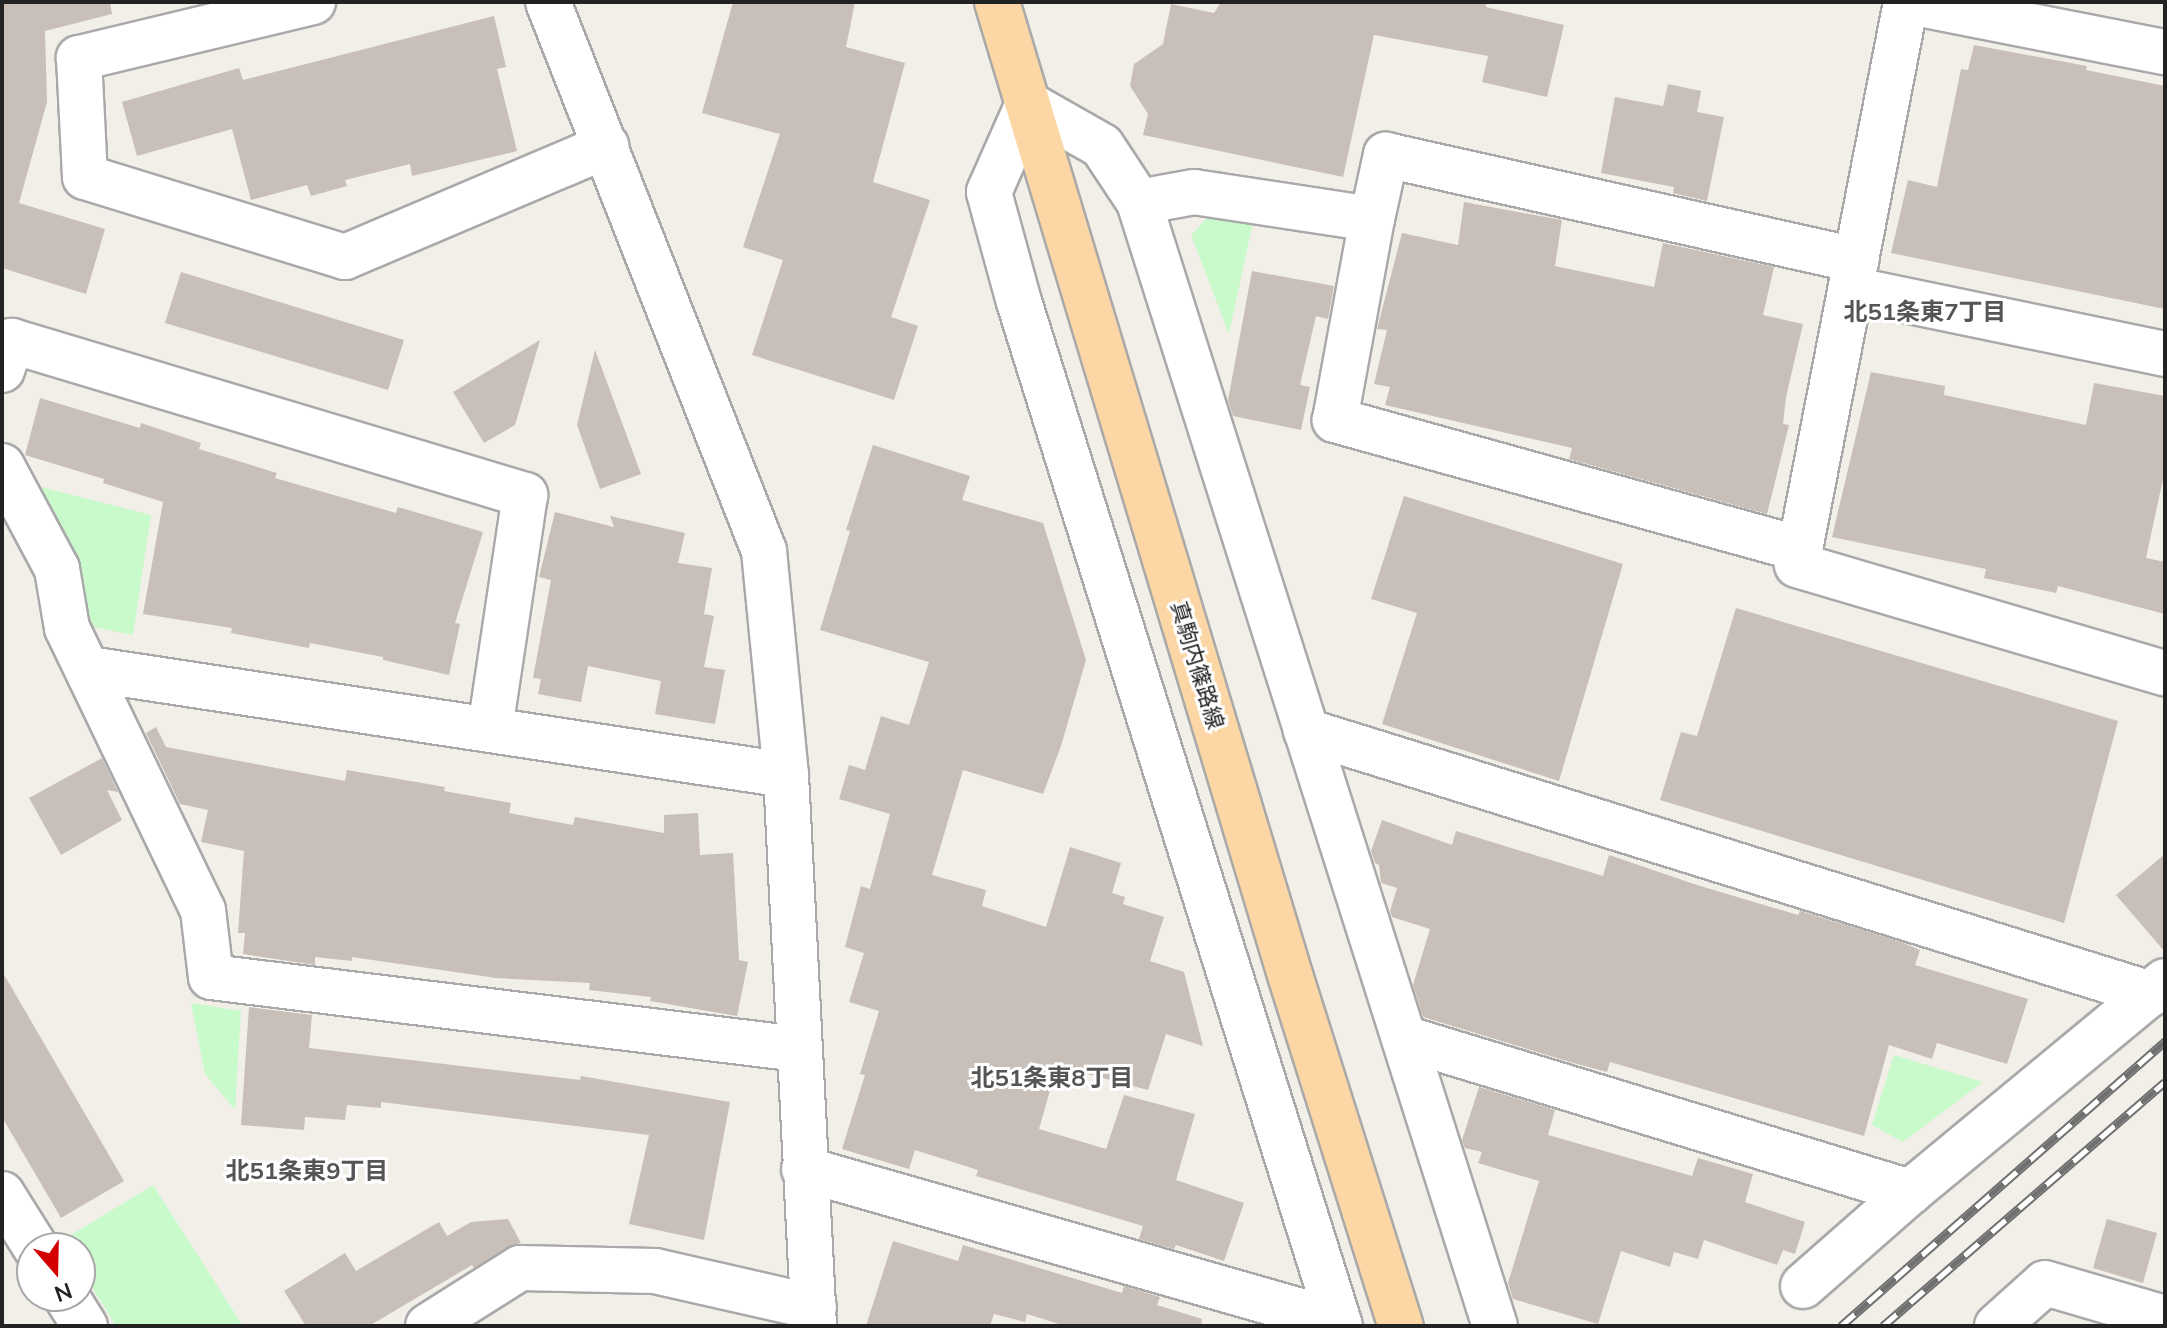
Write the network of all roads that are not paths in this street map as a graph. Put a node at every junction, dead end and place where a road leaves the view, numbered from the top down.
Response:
1 (313, 2) edge
2 (548, 2) edge
3 (997, 2) edge
4 (1908, 2) edge
5 (2165, 52) edge
6 (1028, 104) junction
7 (606, 146) junction
8 (1139, 202) junction
9 (1372, 219) junction
10 (1853, 274) junction
11 (2165, 354) edge
12 (2, 370) edge
13 (2, 466) edge
14 (1800, 549) junction
15 (89, 669) junction
16 (2165, 673) edge
17 (490, 728) junction
18 (1306, 731) junction
19 (786, 775) junction
20 (2158, 988) edge
21 (1404, 1038) junction
22 (798, 1049) junction
23 (804, 1169) junction
24 (1910, 1192) junction
25 (2, 1194) edge
26 (26, 1232) edge
27 (1803, 1286) dead end
28 (814, 1317) edge
29 (2165, 1318) edge
30 (1339, 1324) edge
31 (428, 1326) edge
32 (1401, 1326) edge
33 (1495, 1326) edge
34 (1997, 1326) edge

1 - 7 street
2 - 7 street
3 - 6 main road, 真駒内篠路線
4 - 5 street
4 - 10 street
6 - 8 street
6 - 30 street
6 - 32 main road, 真駒内篠路線
7 - 19 street
8 - 9 street
8 - 18 street
9 - 10 street
9 - 14 street
10 - 11 street
10 - 14 street
12 - 17 street
13 - 15 street
14 - 16 street
15 - 17 street
15 - 22 street
17 - 19 street
18 - 20 street
18 - 21 street
19 - 22 street
20 - 24 street
21 - 24 street
21 - 33 street
22 - 23 street
23 - 28 street
23 - 30 street
24 - 27 street
25 - 26 street
28 - 31 street
29 - 34 street

